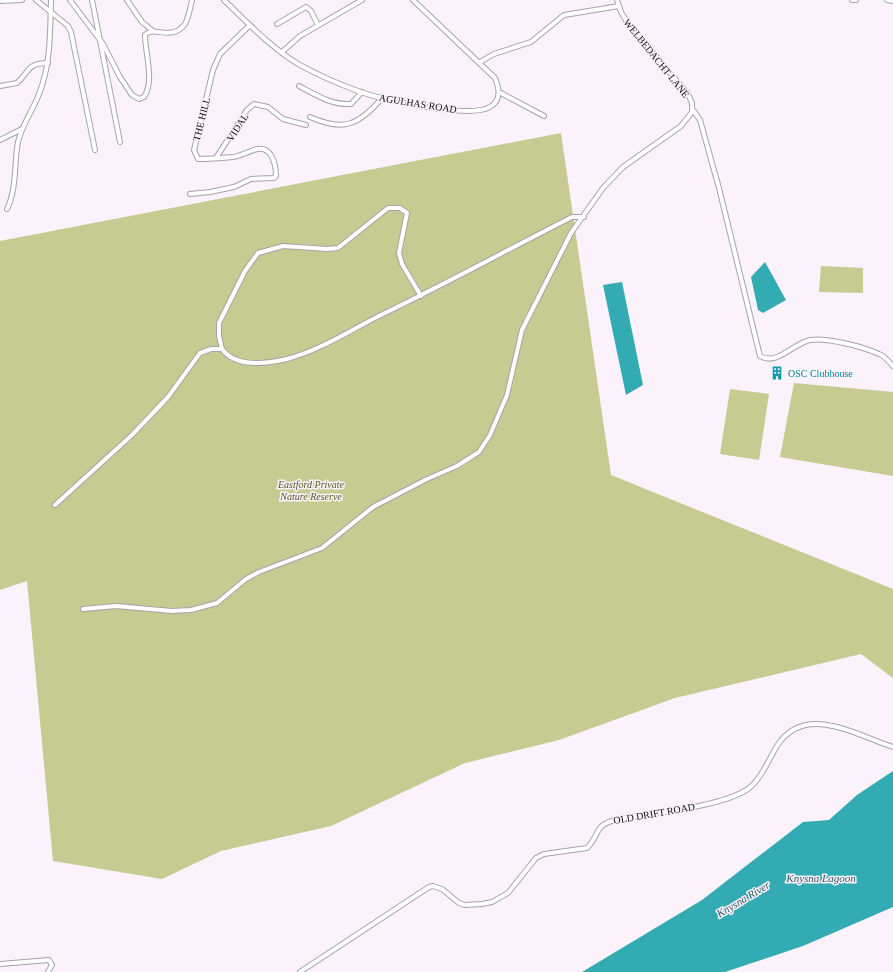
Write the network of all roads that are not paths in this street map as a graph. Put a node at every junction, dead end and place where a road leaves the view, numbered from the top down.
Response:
1 (22, 0) edge
2 (36, 0) edge
3 (51, 0) edge
4 (70, 0) edge
5 (92, 0) edge
6 (127, 0) edge
7 (192, 0) edge
8 (224, 0) edge
9 (362, 0) edge
10 (413, 0) edge
11 (617, 0) edge
12 (852, 0) edge
13 (856, 0) edge
14 (887, 0) edge
15 (0, 1) edge
16 (893, 1) edge
17 (619, 6) junction
18 (51, 11) junction
19 (277, 24) dead end
20 (250, 25) junction
21 (318, 25) junction
22 (153, 32) junction
23 (99, 37) junction
24 (282, 52) junction
25 (480, 62) junction
26 (48, 63) junction
27 (0, 86) edge
28 (299, 86) dead end
29 (362, 92) junction
30 (499, 92) junction
31 (382, 98) junction
32 (692, 110) junction
33 (544, 116) dead end
34 (310, 117) dead end
35 (306, 126) dead end
36 (22, 129) junction
37 (0, 140) edge
38 (120, 142) dead end
39 (95, 150) dead end
40 (216, 158) junction
41 (190, 194) dead end
42 (7, 208) dead end
43 (584, 217) junction
44 (421, 296) junction
45 (222, 350) junction
46 (893, 366) edge
47 (56, 505) dead end
48 (83, 609) dead end
49 (893, 747) edge
50 (0, 964) edge
51 (48, 972) edge
52 (300, 972) edge

1 - 15 street
2 - 18 street
3 - 18 street
4 - 23 street
5 - 23 street
6 - 22 street
7 - 22 street
8 - 20 street, AGULHAS ROAD
9 - 21 street
10 - 25 street
11 - 17 street, WELBEDACHT LANE
12 - 13 street
14 - 16 street
17 - 25 street
17 - 32 street, WELBEDACHT LANE
18 - 26 street
18 - 39 street
19 - 21 street
20 - 24 street, AGULHAS ROAD
20 - 40 street, THE HILL
21 - 24 street
22 - 23 street
23 - 38 street
24 - 29 street, AGULHAS ROAD
25 - 30 street
26 - 27 street
26 - 36 street
28 - 29 street
29 - 31 street, AGULHAS ROAD
30 - 31 street, AGULHAS ROAD
30 - 33 street
31 - 34 street
32 - 43 street, WELBEDACHT LANE
32 - 46 street
35 - 40 street, VIDAL
36 - 37 street
36 - 42 street
40 - 41 street, THE HILL
43 - 44 street
43 - 48 street, WELBEDACHT LANE
44 - 45 street
44 - 45 street
45 - 47 street
49 - 52 street, OLD DRIFT ROAD
50 - 51 street

